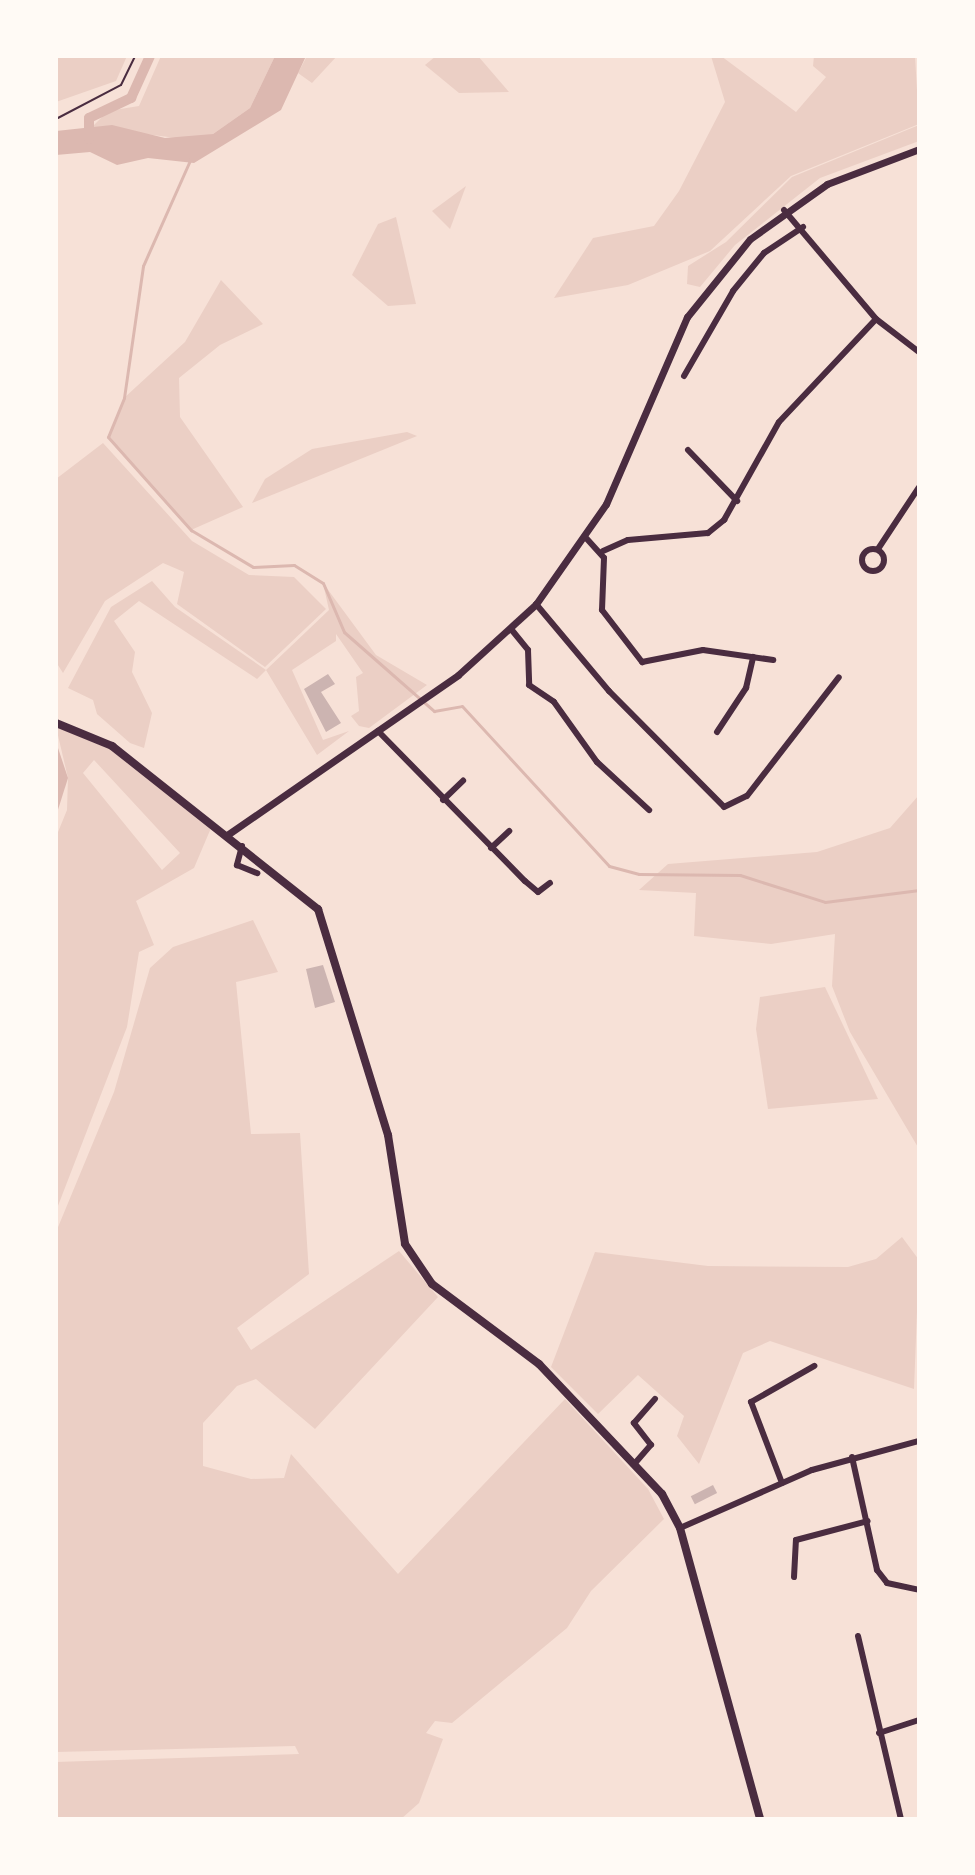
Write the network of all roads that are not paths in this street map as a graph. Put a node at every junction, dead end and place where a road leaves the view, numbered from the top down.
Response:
1 (919, 149) edge
2 (784, 210) junction
3 (803, 227) junction
4 (876, 319) junction
5 (919, 352) edge
6 (684, 376) dead end
7 (688, 450) dead end
8 (919, 487) edge
9 (737, 501) junction
10 (587, 539) junction
11 (878, 549) dead end
12 (603, 551) junction
13 (536, 604) junction
14 (511, 629) junction
15 (753, 657) junction
16 (773, 660) dead end
17 (839, 677) dead end
18 (56, 723) edge
19 (378, 731) junction
20 (717, 732) dead end
21 (463, 781) dead end
22 (443, 800) junction
23 (649, 810) dead end
24 (509, 831) dead end
25 (227, 835) junction
26 (242, 846) junction
27 (491, 848) junction
28 (257, 873) dead end
29 (550, 883) dead end
30 (814, 1366) dead end
31 (655, 1399) dead end
32 (919, 1441) edge
33 (852, 1457) junction
34 (636, 1462) junction
35 (782, 1483) junction
36 (868, 1521) junction
37 (680, 1528) junction
38 (794, 1577) dead end
39 (919, 1590) edge
40 (858, 1636) dead end
41 (919, 1720) edge
42 (879, 1733) junction
43 (760, 1819) edge
44 (901, 1819) edge

1 - 2 street
2 - 3 street
2 - 10 street
3 - 4 street
3 - 6 street
4 - 5 street
4 - 9 street
7 - 9 street
8 - 11 street
9 - 12 street
10 - 12 street
10 - 13 street
12 - 15 street
13 - 14 street
13 - 17 street
14 - 19 street
14 - 23 street
15 - 16 street
15 - 20 street
18 - 25 main road
19 - 22 street
19 - 25 street
21 - 22 street
22 - 27 street
24 - 27 street
25 - 26 main road
26 - 28 street
26 - 34 main road
27 - 29 street
30 - 35 street
31 - 34 street
32 - 33 street
33 - 35 street
33 - 36 street
34 - 37 main road
35 - 37 street
36 - 38 street
36 - 39 street
37 - 43 main road
40 - 42 street
41 - 42 street
42 - 44 street

